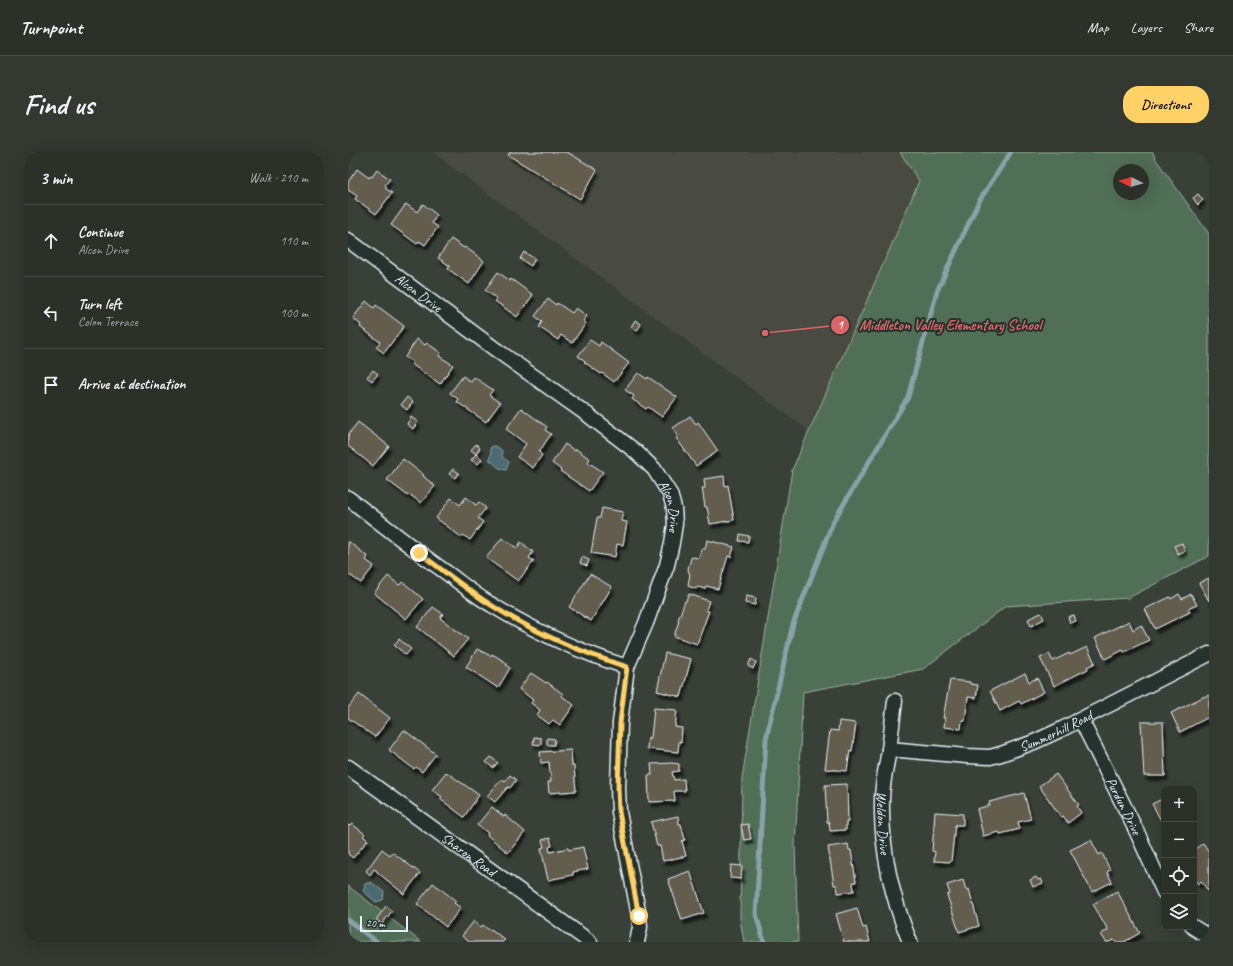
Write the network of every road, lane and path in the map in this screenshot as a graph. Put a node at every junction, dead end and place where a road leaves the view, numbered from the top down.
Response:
1 (348, 240) edge
2 (348, 498) edge
3 (1209, 654) edge
4 (627, 667) junction
5 (895, 701) dead end
6 (1081, 720) junction
7 (889, 748) junction
8 (348, 767) edge
9 (1161, 885) edge
10 (1197, 930) edge
11 (1209, 937) edge
12 (590, 942) edge
13 (637, 942) edge
14 (910, 942) edge

1 - 4 street, Alcon Drive
2 - 4 street
3 - 6 street, Summerhill Road
4 - 13 street, Alcon Drive
5 - 7 street, Weldon Drive
6 - 7 street, Summerhill Road
6 - 9 street, Purdun Drive
7 - 14 street, Weldon Drive
8 - 12 street, Sharon Road
10 - 11 street

